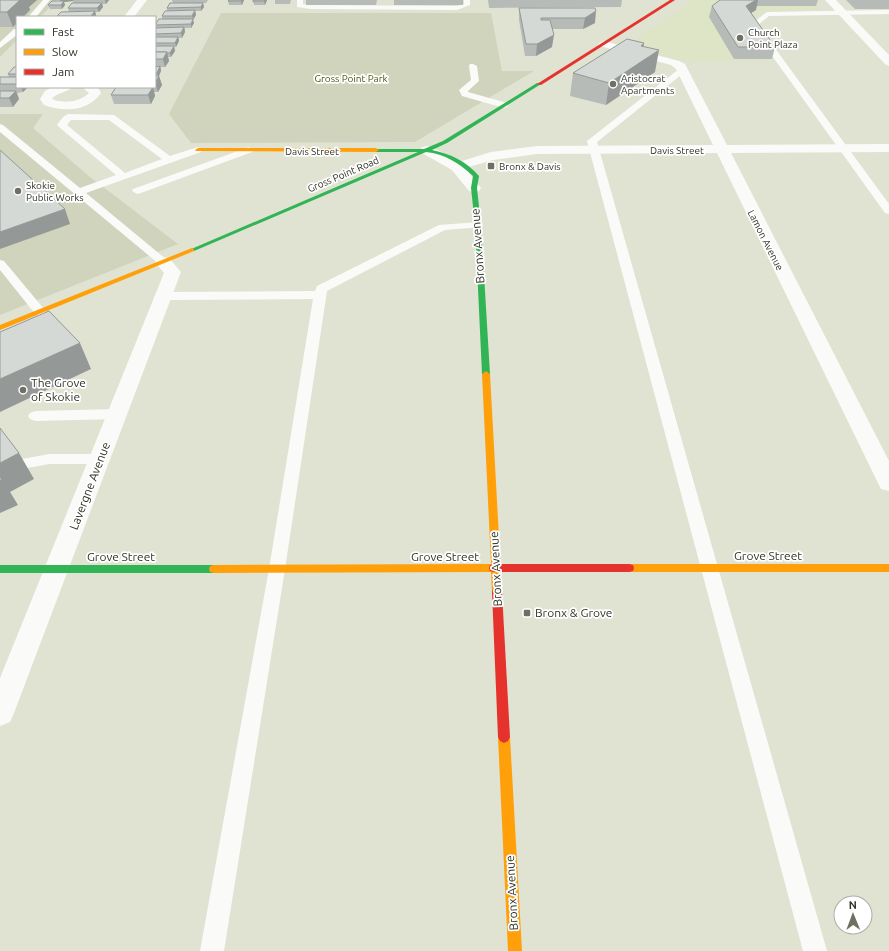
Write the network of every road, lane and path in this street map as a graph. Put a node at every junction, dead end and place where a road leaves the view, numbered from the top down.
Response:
1 (47, 0) edge
2 (142, 0) edge
3 (300, 0) edge
4 (467, 0) edge
5 (673, 0) edge
6 (830, 0) edge
7 (889, 12) edge
8 (842, 13) junction
9 (33, 16) edge
10 (130, 16) edge
11 (16, 33) edge
12 (604, 44) junction
13 (0, 46) edge
14 (889, 62) edge
15 (473, 66) dead end
16 (682, 71) junction
17 (63, 88) edge
18 (90, 88) edge
19 (504, 105) junction
20 (0, 126) edge
21 (843, 148) junction
22 (889, 148) edge
23 (720, 149) junction
24 (198, 150) joint
25 (249, 150) junction
26 (427, 150) junction
27 (595, 150) junction
28 (169, 160) junction
29 (467, 164) junction
30 (123, 176) junction
31 (474, 188) junction
32 (137, 191) dead end
33 (79, 192) junction
34 (889, 211) edge
35 (478, 224) junction
36 (163, 262) junction
37 (0, 264) edge
38 (320, 295) junction
39 (164, 296) junction
40 (40, 312) junction
41 (0, 328) edge
42 (118, 414) junction
43 (35, 416) dead end
44 (100, 459) junction
45 (22, 464) dead end
46 (889, 483) edge
47 (710, 568) junction
48 (889, 568) edge
49 (0, 569) edge
50 (57, 569) junction
51 (277, 569) junction
52 (496, 569) junction
53 (0, 713) edge
54 (212, 951) edge
55 (515, 951) edge
56 (815, 951) edge

1 - 9 lane
2 - 10 street
3 - 4 lane
5 - 12 street, Gross Point Road
6 - 8 street
7 - 8 lane
8 - 14 street
8 - 21 lane
11 - 13 lane
12 - 16 street
12 - 19 street, Gross Point Road
15 - 19 lane
16 - 23 street, Lamon Avenue
16 - 27 lane
17 - 18 street
19 - 26 street, Gross Point Road
20 - 33 lane
21 - 22 street, Davis Street
21 - 23 street, Davis Street
21 - 34 lane
23 - 27 street, Davis Street
23 - 46 street, Lamon Avenue
24 - 25 street, Davis Street
24 - 28 lane
25 - 26 street, Davis Street
25 - 32 lane
26 - 29 street
26 - 31 street
26 - 36 street, Gross Point Road
27 - 29 street, Davis Street
27 - 47 lane
28 - 30 lane
28 - 30 lane
29 - 31 street, Bronx Avenue
30 - 33 lane
31 - 35 street, Bronx Avenue
33 - 36 lane
35 - 38 lane
35 - 52 street, Bronx Avenue
36 - 39 street, Lavergne Avenue
36 - 40 street, Gross Point Road
37 - 40 lane
38 - 39 lane
38 - 51 lane
39 - 42 street, Lavergne Avenue
40 - 41 street, Gross Point Road
42 - 43 lane
42 - 44 street, Lavergne Avenue
44 - 45 lane
44 - 50 street, Lavergne Avenue
47 - 48 street, Grove Street
47 - 52 street, Grove Street
47 - 56 lane
49 - 50 street, Grove Street
50 - 51 street, Grove Street
50 - 53 street, Lavergne Avenue
51 - 52 street, Grove Street
51 - 54 lane
52 - 55 street, Bronx Avenue

